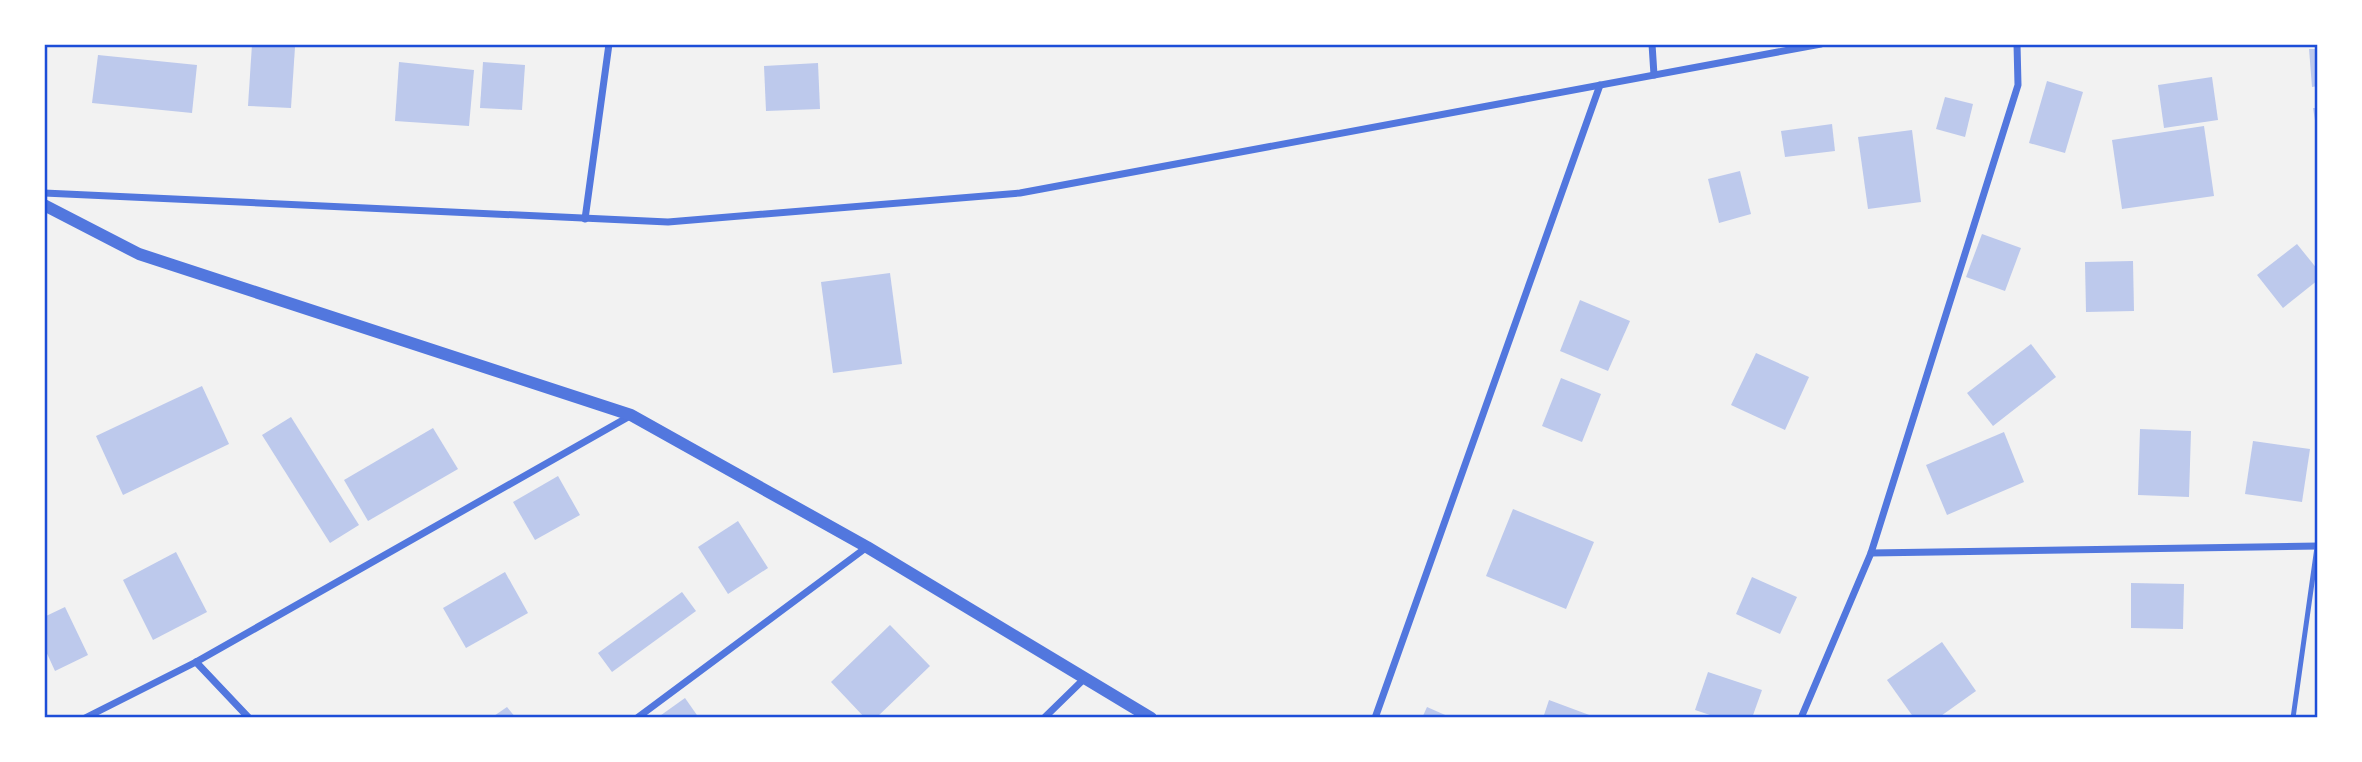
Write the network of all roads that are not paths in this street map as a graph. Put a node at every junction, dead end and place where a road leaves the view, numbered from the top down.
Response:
1 (609, 44) edge
2 (1652, 44) edge
3 (1821, 44) edge
4 (2017, 44) edge
5 (1654, 75) junction
6 (1600, 85) junction
7 (44, 193) edge
8 (44, 205) edge
9 (585, 219) junction
10 (631, 415) junction
11 (2318, 544) edge
12 (867, 547) junction
13 (1871, 553) junction
14 (196, 662) junction
15 (1086, 677) junction
16 (85, 718) edge
17 (248, 718) edge
18 (637, 718) edge
19 (1044, 718) edge
20 (1151, 718) edge
21 (1375, 718) edge
22 (1801, 718) edge
23 (2293, 718) edge

1 - 9 street
2 - 5 street
3 - 5 street
4 - 13 street
5 - 6 street
6 - 9 street
6 - 21 street
7 - 9 street
8 - 10 street
10 - 12 street
10 - 14 street
11 - 13 street
11 - 23 lane
12 - 15 street
12 - 18 street
13 - 22 street
14 - 16 street
14 - 17 street
15 - 19 street
15 - 20 street

